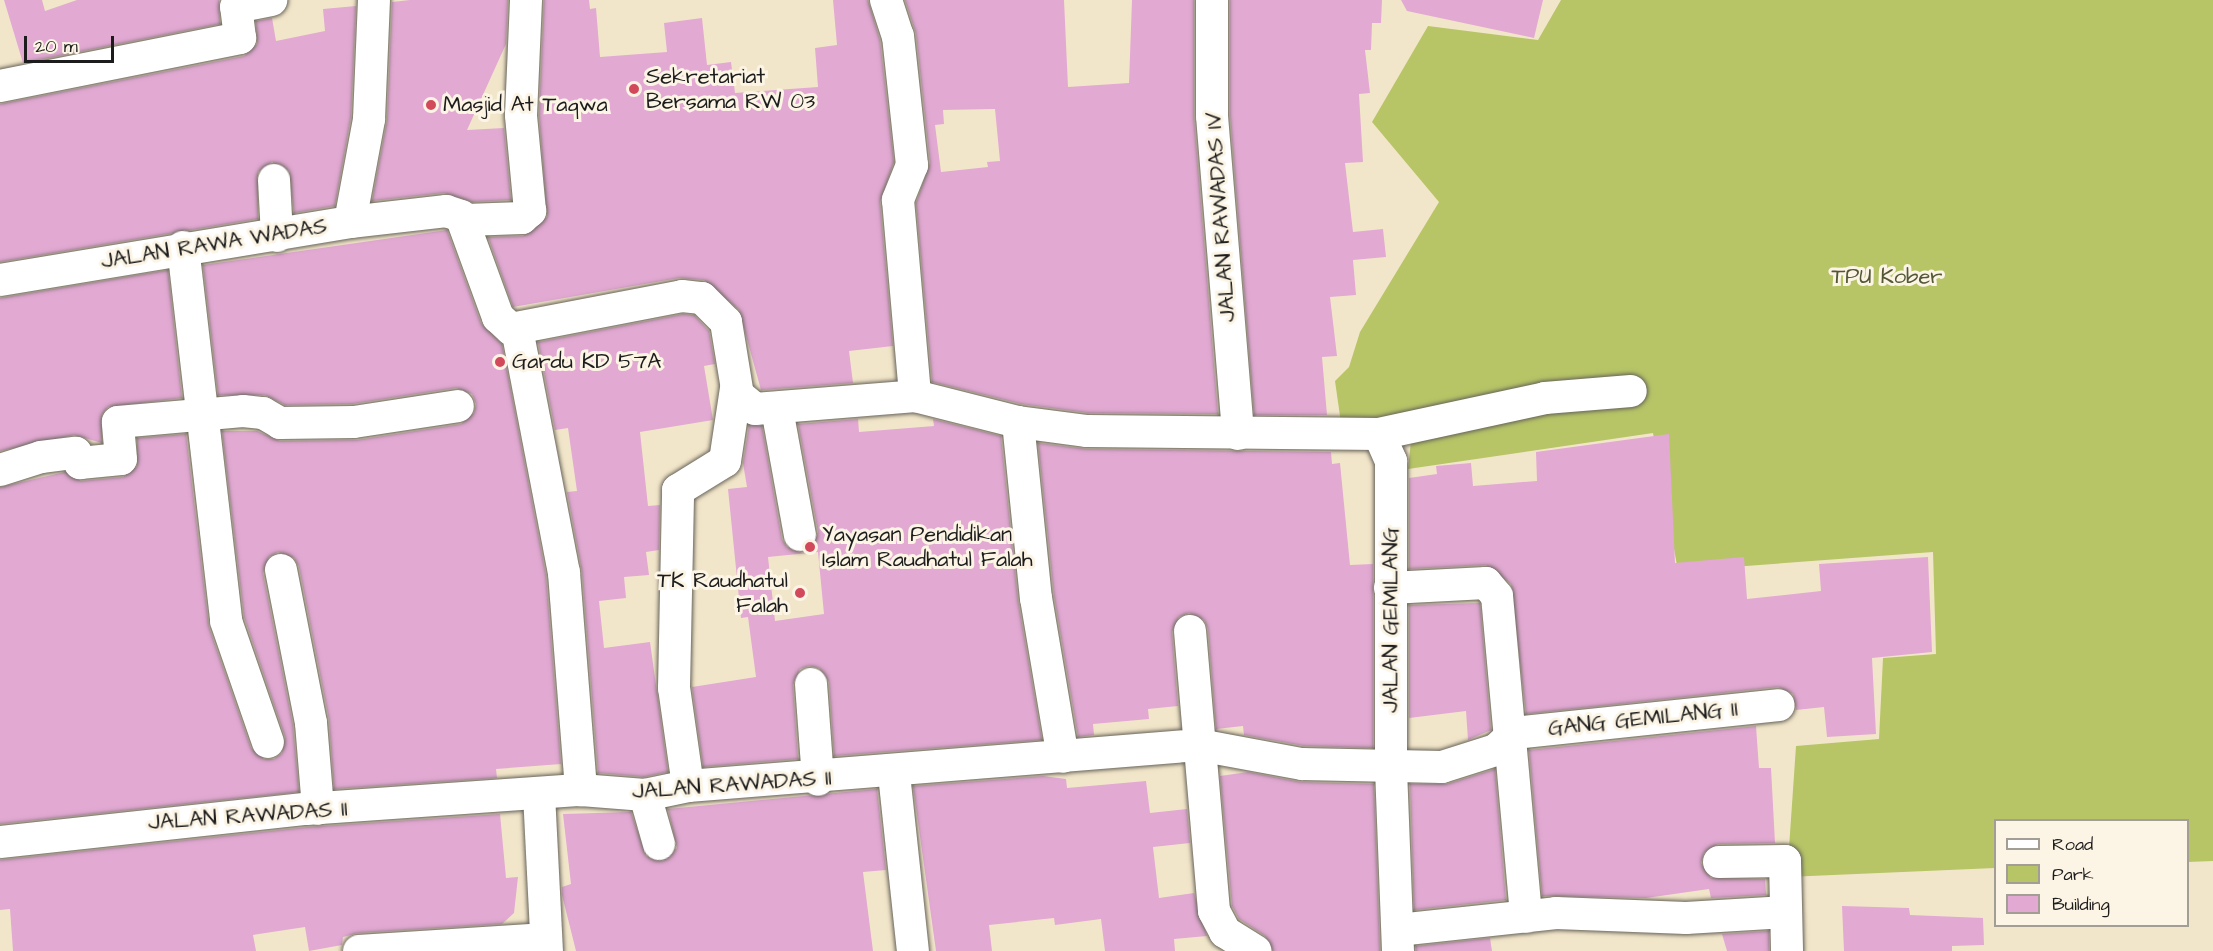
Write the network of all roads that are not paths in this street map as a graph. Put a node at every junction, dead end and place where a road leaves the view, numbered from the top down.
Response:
1 (374, 0) edge
2 (526, 0) edge
3 (886, 0) edge
4 (1212, 0) edge
5 (255, 2) edge
6 (0, 86) edge
7 (274, 180) dead end
8 (466, 220) junction
9 (350, 222) junction
10 (277, 236) junction
11 (183, 247) junction
12 (0, 280) edge
13 (517, 329) junction
14 (736, 388) junction
15 (1631, 391) dead end
16 (915, 396) junction
17 (458, 405) dead end
18 (777, 409) junction
19 (206, 414) junction
20 (1018, 422) junction
21 (1238, 434) junction
22 (1379, 434) junction
23 (0, 470) edge
24 (800, 535) dead end
25 (281, 570) dead end
26 (1390, 588) junction
27 (1190, 631) dead end
28 (810, 684) dead end
29 (1779, 705) dead end
30 (1510, 737) junction
31 (268, 742) dead end
32 (1199, 745) junction
33 (1063, 757) junction
34 (1390, 769) junction
35 (894, 774) junction
36 (818, 780) junction
37 (688, 786) junction
38 (581, 790) junction
39 (539, 794) junction
40 (645, 795) junction
41 (318, 809) junction
42 (0, 842) edge
43 (659, 844) dead end
44 (1719, 862) dead end
45 (1786, 912) junction
46 (1526, 917) junction
47 (1398, 940) edge
48 (547, 945) edge
49 (359, 951) edge
50 (913, 951) edge
51 (1255, 951) edge
52 (1787, 951) edge

1 - 9 street, JALAN RAWA WADAS
2 - 8 street
3 - 16 street
4 - 21 street, JALAN RAWADAS IV
5 - 6 street
7 - 10 street
8 - 9 street
8 - 13 street
9 - 10 street, JALAN RAWA WADAS
10 - 11 street, JALAN RAWA WADAS
11 - 12 street, JALAN RAWA WADAS
11 - 19 street
13 - 14 street
13 - 38 street
14 - 18 street
14 - 37 street
15 - 22 street
16 - 18 street
16 - 20 street
17 - 19 street
18 - 24 street
19 - 23 street
19 - 31 street
20 - 21 street
20 - 33 street
21 - 22 street
22 - 26 street, JALAN GEMILANG
25 - 41 street
26 - 30 street
26 - 34 street, JALAN GEMILANG
27 - 32 street
28 - 36 street
29 - 30 street, GANG GEMILANG II
30 - 34 street, GANG GEMILANG II
30 - 46 street
32 - 33 street, JALAN RAWADAS II
32 - 34 street, JALAN RAWADAS II
32 - 51 street
33 - 35 street, JALAN RAWADAS II
34 - 47 street, JALAN GEMILANG
35 - 36 street, JALAN RAWADAS II
35 - 50 street
36 - 37 street, JALAN RAWADAS II
37 - 40 street, JALAN RAWADAS II
38 - 39 street, JALAN RAWADAS II
38 - 40 street, JALAN RAWADAS II
39 - 41 street, JALAN RAWADAS II
39 - 48 street
40 - 43 street
41 - 42 street, JALAN RAWADAS II
44 - 45 street
45 - 46 street
45 - 52 street
46 - 47 street
48 - 49 street

